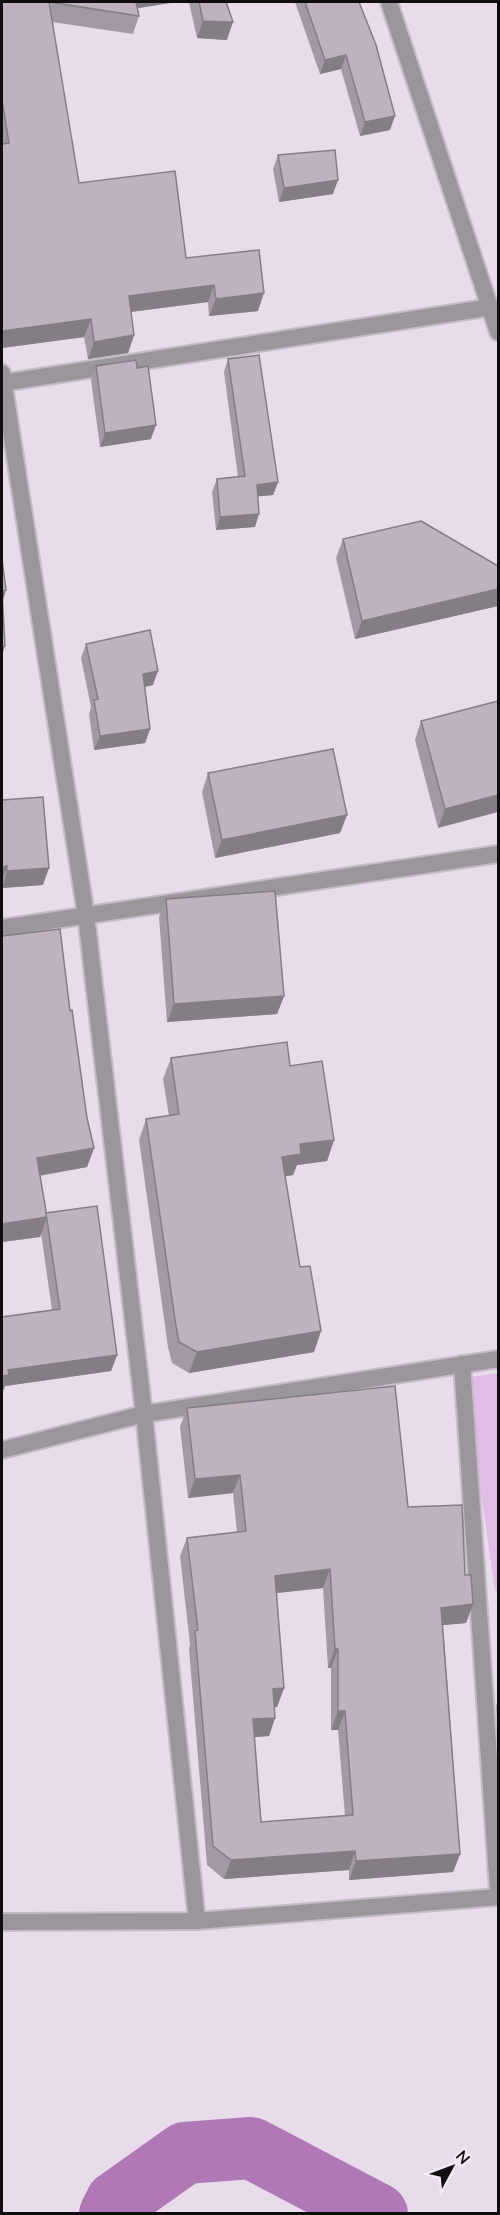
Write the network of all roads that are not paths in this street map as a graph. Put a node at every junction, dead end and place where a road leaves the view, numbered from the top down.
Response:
1 (388, 2) edge
2 (492, 307) junction
3 (498, 332) edge
4 (2, 379) edge
5 (498, 854) edge
6 (86, 915) junction
7 (2, 928) edge
8 (498, 1359) edge
9 (462, 1364) junction
10 (144, 1414) junction
11 (2, 1450) edge
12 (498, 1890) edge
13 (498, 1897) edge
14 (197, 1921) junction
15 (2, 1922) edge

1 - 2 street
2 - 3 street
2 - 4 street
4 - 6 street
5 - 6 street
6 - 7 street
6 - 10 street
8 - 9 street
9 - 10 street
9 - 12 street
10 - 11 street
10 - 14 street
13 - 14 street
14 - 15 street

